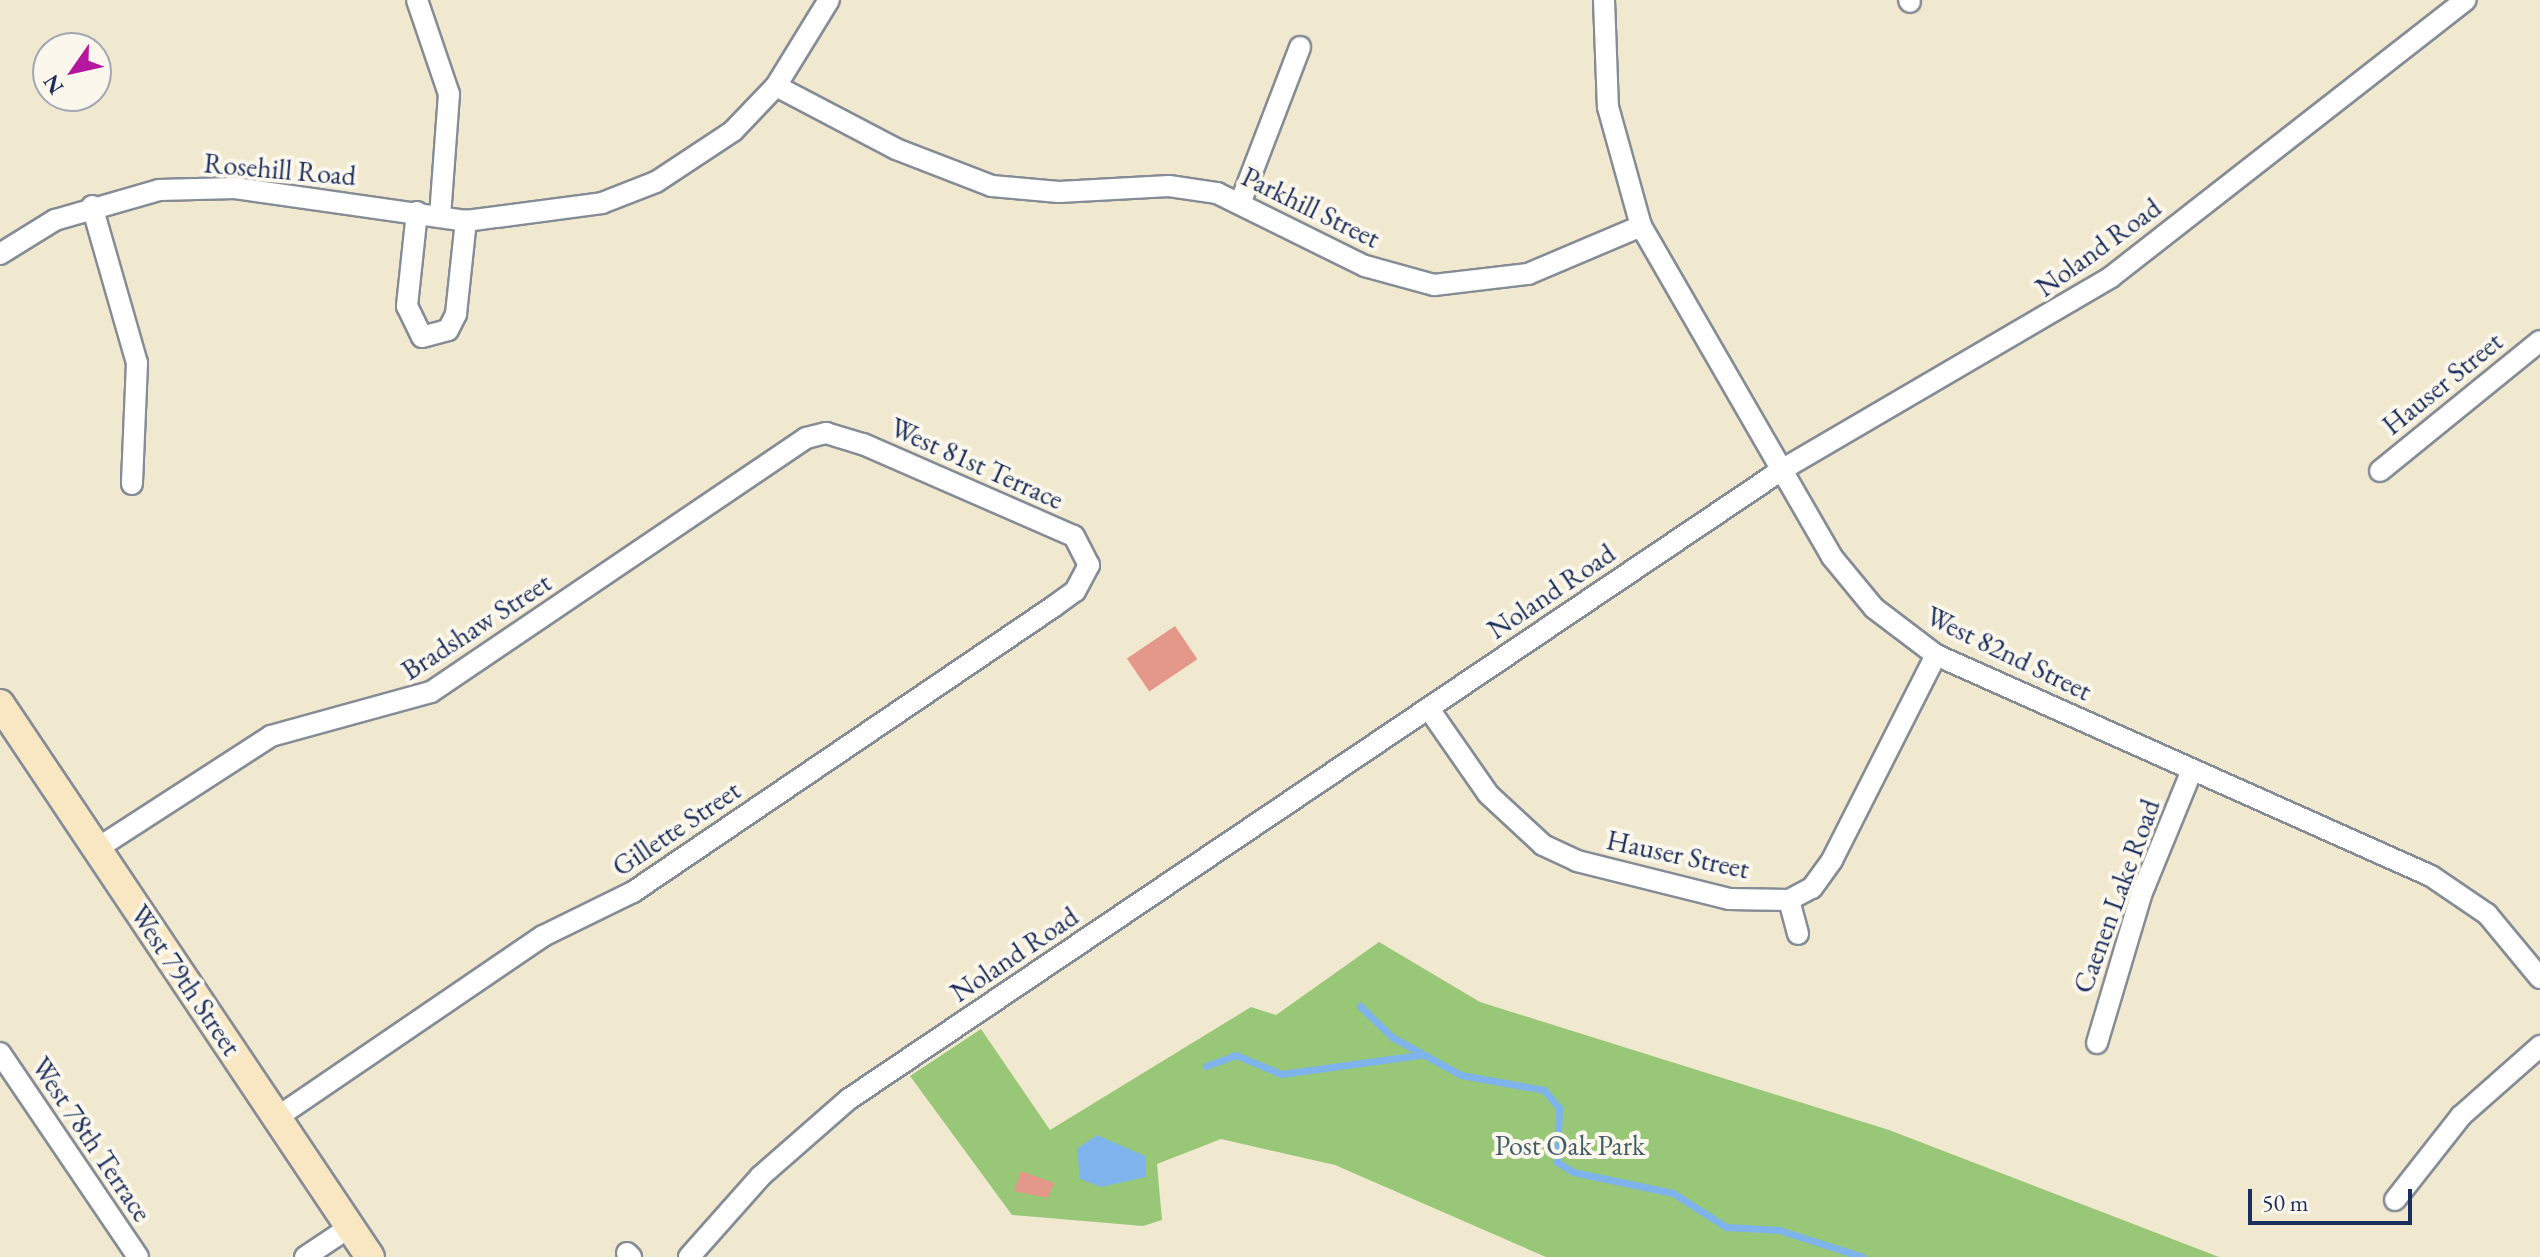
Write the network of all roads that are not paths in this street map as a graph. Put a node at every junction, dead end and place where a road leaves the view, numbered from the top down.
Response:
1 (417, 0) edge
2 (829, 0) edge
3 (1604, 0) edge
4 (2466, 0) edge
5 (1300, 47) dead end
6 (776, 86) junction
7 (1241, 201) junction
8 (92, 206) junction
9 (417, 212) junction
10 (440, 217) junction
11 (466, 221) junction
12 (1641, 226) junction
13 (0, 254) edge
14 (2540, 341) edge
15 (826, 433) joint
16 (1783, 469) junction
17 (2380, 471) dead end
18 (132, 484) dead end
19 (1089, 565) joint
20 (1936, 655) junction
21 (0, 704) edge
22 (1429, 709) junction
23 (2192, 770) junction
24 (98, 848) junction
25 (1789, 900) junction
26 (1798, 934) dead end
27 (2540, 978) edge
28 (2097, 1043) dead end
29 (2540, 1046) edge
30 (0, 1053) edge
31 (278, 1117) junction
32 (2395, 1200) dead end
33 (350, 1227) junction
34 (138, 1257) edge
35 (305, 1257) edge
36 (370, 1257) edge
37 (689, 1257) edge

1 - 10 street
2 - 6 street, Rosehill Road
3 - 12 street, West 82nd Street
4 - 16 street, Noland Road
5 - 7 street
6 - 7 street, Parkhill Street
6 - 11 street, Rosehill Road
7 - 12 street, Parkhill Street
8 - 9 street, Rosehill Road
8 - 13 street, Rosehill Road
8 - 18 street
9 - 10 street, Rosehill Road
9 - 11 street
10 - 11 street, Rosehill Road
12 - 16 street, West 82nd Street
14 - 17 street, Hauser Street
15 - 19 street, West 81st Terrace
15 - 24 street, Bradshaw Street
16 - 20 street, West 82nd Street
16 - 22 street, Noland Road
19 - 31 street, Gillette Street
20 - 23 street, West 82nd Street
20 - 25 street
21 - 24 street, West 79th Street
22 - 25 street, Hauser Street
22 - 37 street, Noland Road
23 - 27 street, West 82nd Street
23 - 28 street, Caenen Lake Road
24 - 31 street, West 79th Street
25 - 26 street
29 - 32 street
30 - 34 street, West 78th Terrace
31 - 33 street, West 79th Street
33 - 35 street
33 - 36 street, West 79th Street

